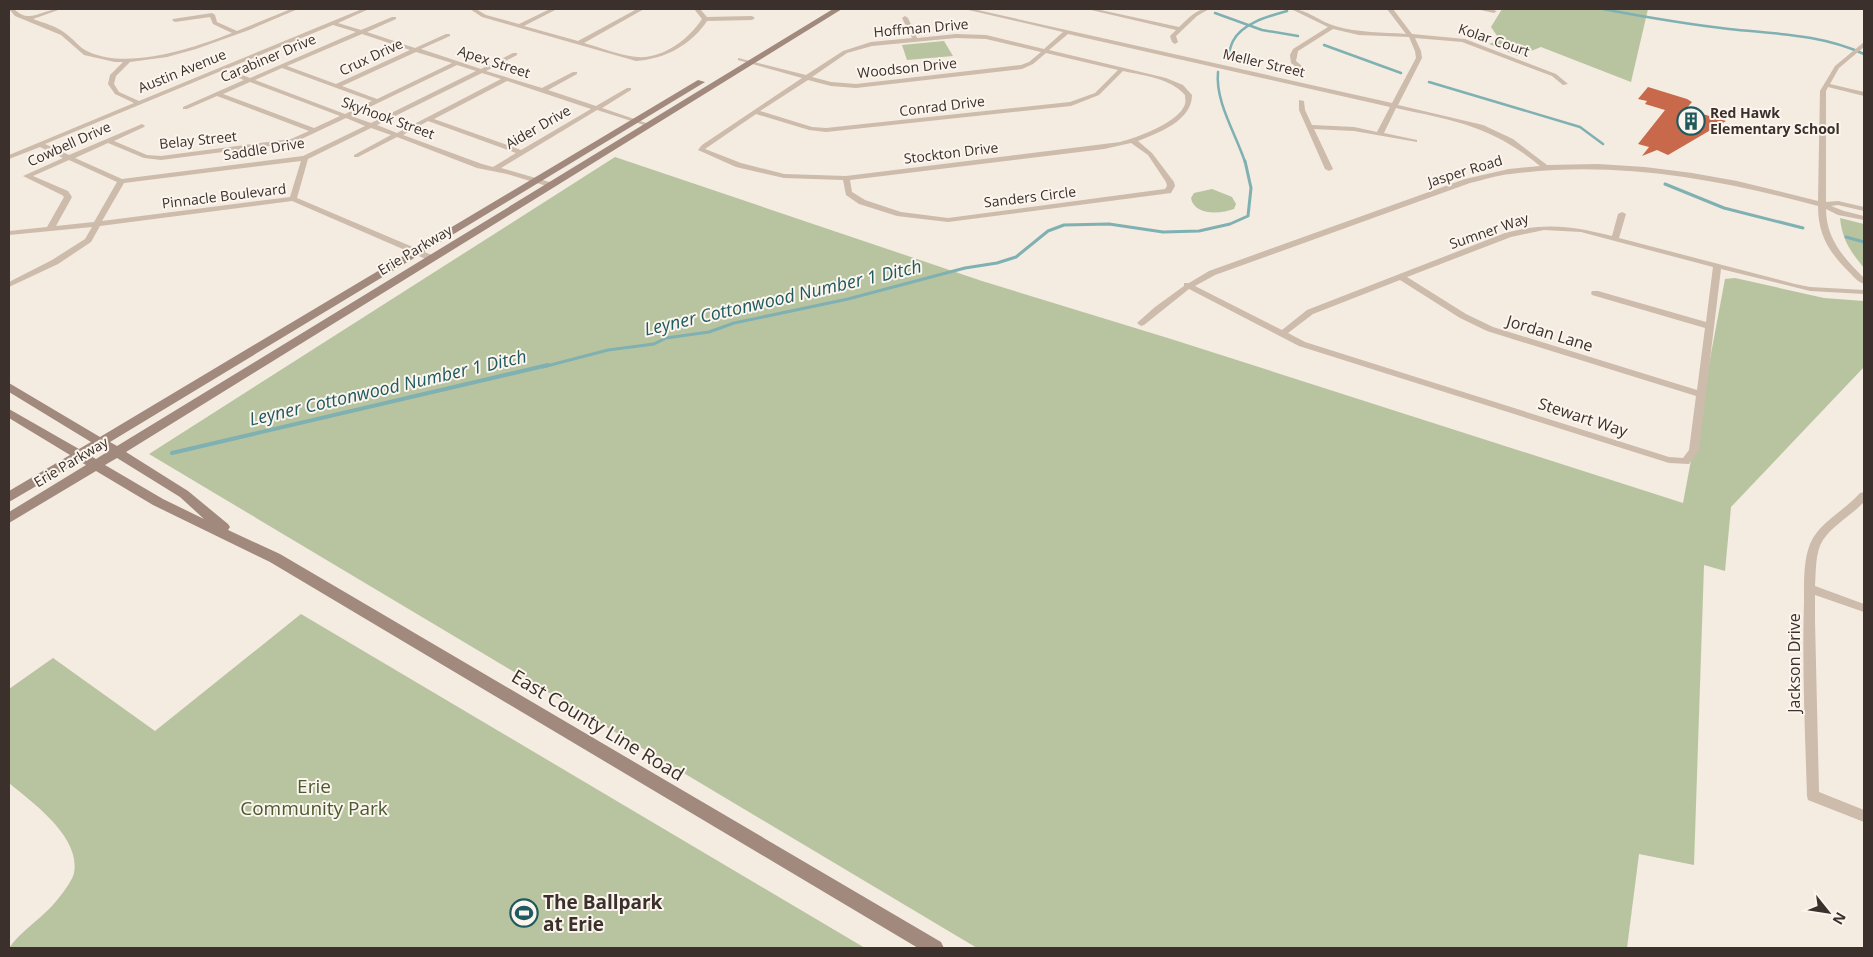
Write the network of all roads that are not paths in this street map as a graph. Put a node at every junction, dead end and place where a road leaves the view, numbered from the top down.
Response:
1 (11, 9) edge
2 (58, 9) edge
3 (295, 9) edge
4 (366, 9) edge
5 (473, 9) edge
6 (554, 9) edge
7 (641, 9) edge
8 (697, 9) edge
9 (824, 9) edge
10 (838, 9) edge
11 (967, 9) edge
12 (1090, 9) edge
13 (1206, 9) edge
14 (1294, 9) edge
15 (1390, 9) edge
16 (1479, 9) edge
17 (982, 10) edge
18 (1494, 11) dead end
19 (214, 12) edge
20 (394, 18) dead end
21 (752, 18) dead end
22 (905, 18) dead end
23 (28, 19) junction
24 (705, 19) junction
25 (175, 20) dead end
26 (332, 23) junction
27 (519, 26) junction
28 (1332, 27) junction
29 (1180, 29) junction
30 (236, 32) junction
31 (361, 32) junction
32 (1067, 32) junction
33 (448, 35) dead end
34 (1410, 36) junction
35 (915, 39) junction
36 (1175, 42) dead end
37 (579, 43) junction
38 (1864, 44) edge
39 (416, 50) junction
40 (1046, 51) junction
41 (515, 54) dead end
42 (740, 59) junction
43 (128, 60) junction
44 (752, 62) junction
45 (457, 63) junction
46 (281, 66) junction
47 (1301, 68) dead end
48 (220, 69) junction
49 (1122, 69) junction
50 (481, 71) junction
51 (575, 73) dead end
52 (808, 77) junction
53 (506, 79) junction
54 (249, 80) junction
55 (1565, 84) dead end
56 (1826, 85) junction
57 (336, 86) junction
58 (630, 89) dead end
59 (542, 91) junction
60 (217, 94) junction
61 (1864, 94) edge
62 (1190, 99) joint
63 (378, 101) junction
64 (1301, 101) dead end
65 (139, 103) junction
66 (1394, 106) junction
67 (185, 108) dead end
68 (596, 108) junction
69 (755, 112) junction
70 (347, 116) junction
71 (428, 119) junction
72 (637, 121) junction
73 (372, 125) junction
74 (649, 125) junction
75 (142, 126) dead end
76 (1311, 127) junction
77 (315, 131) junction
78 (1380, 132) junction
79 (398, 135) junction
80 (108, 140) junction
81 (1134, 140) junction
82 (1415, 141) dead end
83 (39, 144) junction
84 (701, 150) joint
85 (520, 152) junction
86 (356, 156) dead end
87 (9, 157) edge
88 (69, 157) junction
89 (305, 158) junction
90 (1545, 167) junction
91 (494, 169) junction
92 (1329, 169) dead end
93 (846, 178) junction
94 (536, 180) junction
95 (121, 181) junction
96 (550, 185) junction
97 (293, 199) junction
98 (1823, 204) junction
99 (1864, 210) edge
100 (1622, 214) dead end
101 (1864, 218) edge
102 (99, 224) junction
103 (50, 229) junction
104 (9, 233) edge
105 (1615, 239) junction
106 (416, 251) junction
107 (432, 258) junction
108 (1717, 266) junction
109 (1402, 277) junction
110 (1864, 282) edge
111 (9, 285) edge
112 (1187, 285) junction
113 (1864, 292) edge
114 (1595, 293) dead end
115 (1141, 324) dead end
116 (1709, 326) junction
117 (1282, 334) junction
118 (9, 387) edge
119 (1700, 394) junction
120 (9, 413) edge
121 (102, 441) junction
122 (117, 451) junction
123 (79, 455) junction
124 (95, 465) junction
125 (9, 496) edge
126 (1863, 500) edge
127 (9, 518) edge
128 (239, 540) junction
129 (1810, 590) junction
130 (1864, 608) edge
131 (1864, 816) edge
132 (935, 948) edge

1 - 23 street
2 - 23 street
3 - 30 street
4 - 26 street, Austin Avenue
5 - 27 street
6 - 27 street
7 - 37 street
8 - 24 street
9 - 42 main road, Erie Parkway
10 - 44 main road, Erie Parkway
11 - 17 street, Meller Street
12 - 29 street
13 - 29 street
14 - 28 street, Kolar Court
15 - 34 street
16 - 18 street
17 - 32 street, Meller Street
19 - 25 street
19 - 30 street
20 - 31 street, Carabiner Drive
21 - 24 street
22 - 35 street
23 - 43 street
24 - 37 street
26 - 31 street, Apex Street
26 - 48 street, Austin Avenue
27 - 37 street
28 - 34 street, Kolar Court
28 - 47 street
29 - 36 street
30 - 43 street
31 - 39 street, Apex Street
31 - 46 street, Carabiner Drive
32 - 40 street, Woodson Drive
32 - 66 street, Meller Street
33 - 39 street, Crux Drive
34 - 55 street, Kolar Court
34 - 66 street
35 - 40 street, Hoffman Drive
35 - 52 street, Hoffman Drive
38 - 56 street
39 - 45 street, Apex Street
39 - 57 street, Crux Drive
40 - 49 street, Hoffman Drive
40 - 52 street, Woodson Drive
41 - 50 street, Saddle Drive
42 - 44 street, Woodson Drive
42 - 72 main road, Erie Parkway
43 - 65 street
44 - 52 street, Woodson Drive
44 - 74 main road, Erie Parkway
45 - 50 street, Apex Street
45 - 63 street, Belay Street
46 - 54 street, Carabiner Drive
46 - 57 street
48 - 54 street, Skyhook Street
48 - 65 street, Austin Avenue
49 - 62 street, Hoffman Drive
49 - 69 street, Conrad Drive
50 - 53 street, Apex Street
50 - 73 street, Saddle Drive
51 - 59 street
52 - 69 street, Hoffman Drive
53 - 59 street, Apex Street
53 - 71 street
54 - 60 street, Carabiner Drive
54 - 70 street, Skyhook Street
56 - 61 street
56 - 98 street
57 - 63 street
58 - 68 street, Aider Drive
59 - 68 street, Apex Street
60 - 67 street, Carabiner Drive
60 - 77 street
62 - 81 street, Stockton Drive
63 - 70 street, Belay Street
64 - 76 street
65 - 83 street, Austin Avenue
66 - 78 street
66 - 90 street, Meller Street
68 - 72 street, Apex Street
68 - 85 street, Aider Drive
69 - 84 street, Hoffman Drive
70 - 73 street, Skyhook Street
70 - 77 street, Belay Street
71 - 79 street
71 - 85 street
72 - 74 street, Apex Street
72 - 94 main road, Erie Parkway
73 - 79 street, Skyhook Street
73 - 89 street, Saddle Drive
74 - 96 main road, Erie Parkway
75 - 80 street, Cowbell Drive
76 - 78 street
76 - 92 street
77 - 80 street, Belay Street
78 - 82 street
79 - 86 street
79 - 91 street, Skyhook Street
80 - 88 street, Cowbell Drive
81 - 93 street, Stockton Drive
81 - 93 street, Sanders Circle
83 - 87 street, Austin Avenue
83 - 88 street
84 - 93 street, Stockton Drive
85 - 91 street, Aider Drive
88 - 95 street
88 - 103 street, Cowbell Drive
89 - 95 street, Saddle Drive
89 - 97 street
90 - 98 street, Jasper Road
90 - 112 street, Jasper Road
91 - 94 street, Skyhook Street
94 - 96 street, Skyhook Street
94 - 106 main road, Erie Parkway
95 - 102 street
96 - 107 main road, Erie Parkway
97 - 102 street, Pinnacle Boulevard
97 - 106 street, Pinnacle Boulevard
98 - 99 street
98 - 101 street
98 - 110 street
100 - 105 street
102 - 103 street, Pinnacle Boulevard
102 - 111 street
103 - 104 street, Pinnacle Boulevard
105 - 108 street, Sumner Way
105 - 109 street, Sumner Way
106 - 107 street, Pinnacle Boulevard
106 - 121 main road, Erie Parkway
107 - 122 main road, Erie Parkway
108 - 113 street, Sumner Way
108 - 116 street, Stewart Way
109 - 117 street, Sumner Way
109 - 119 street, Jordan Lane
112 - 115 street, Jasper Road
112 - 117 street
114 - 116 street
116 - 119 street, Stewart Way
117 - 119 street, Stewart Way
118 - 121 main road, East County Line Road
120 - 123 main road, East County Line Road
121 - 122 main road, East County Line Road
121 - 123 main road, Erie Parkway
122 - 124 main road, Erie Parkway
122 - 128 main road, East County Line Road
123 - 124 main road, East County Line Road
123 - 125 main road, Erie Parkway
124 - 127 main road, Erie Parkway
124 - 128 main road, East County Line Road
126 - 129 street, Jackson Drive
128 - 132 main road, East County Line Road
129 - 130 street
129 - 131 street, Jackson Drive

